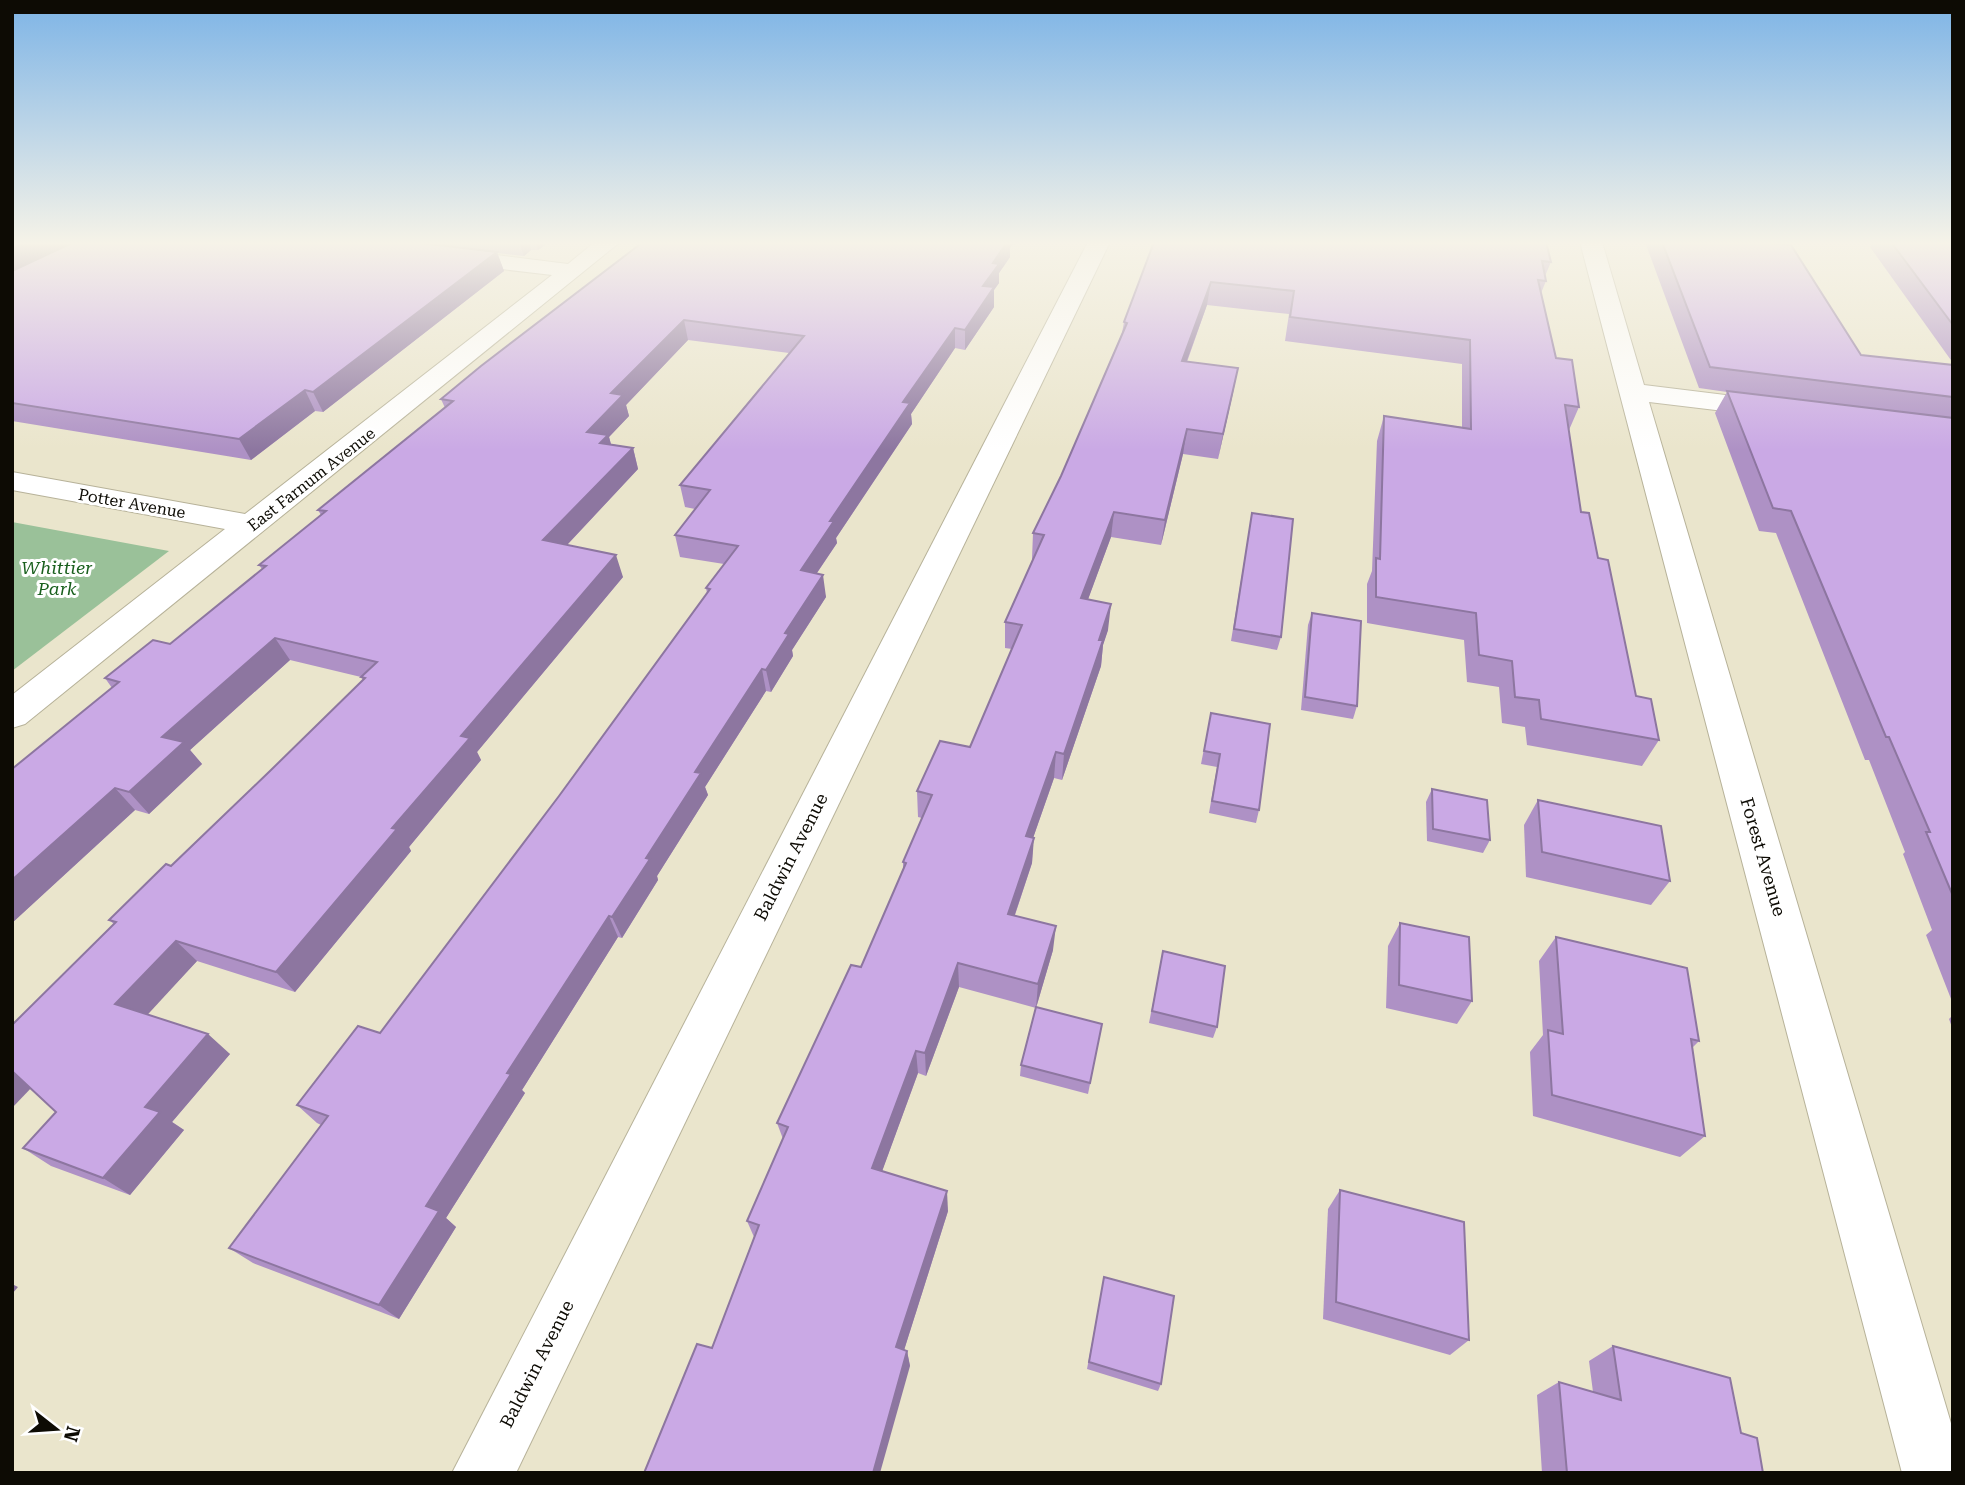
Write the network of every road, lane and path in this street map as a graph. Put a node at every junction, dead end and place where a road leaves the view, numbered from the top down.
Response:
1 (521, 311) edge
2 (1064, 311) edge
3 (1611, 311) edge
4 (1634, 392) junction
5 (1793, 412) edge
6 (12, 481) edge
7 (252, 525) junction
8 (12, 715) edge
9 (483, 1473) edge
10 (1934, 1473) edge

1 - 7 street, East Farnum Avenue
2 - 9 street, Baldwin Avenue
3 - 4 street, Forest Avenue
4 - 5 street
4 - 10 street, Forest Avenue
6 - 7 street, Potter Avenue
7 - 8 street, East Farnum Avenue

